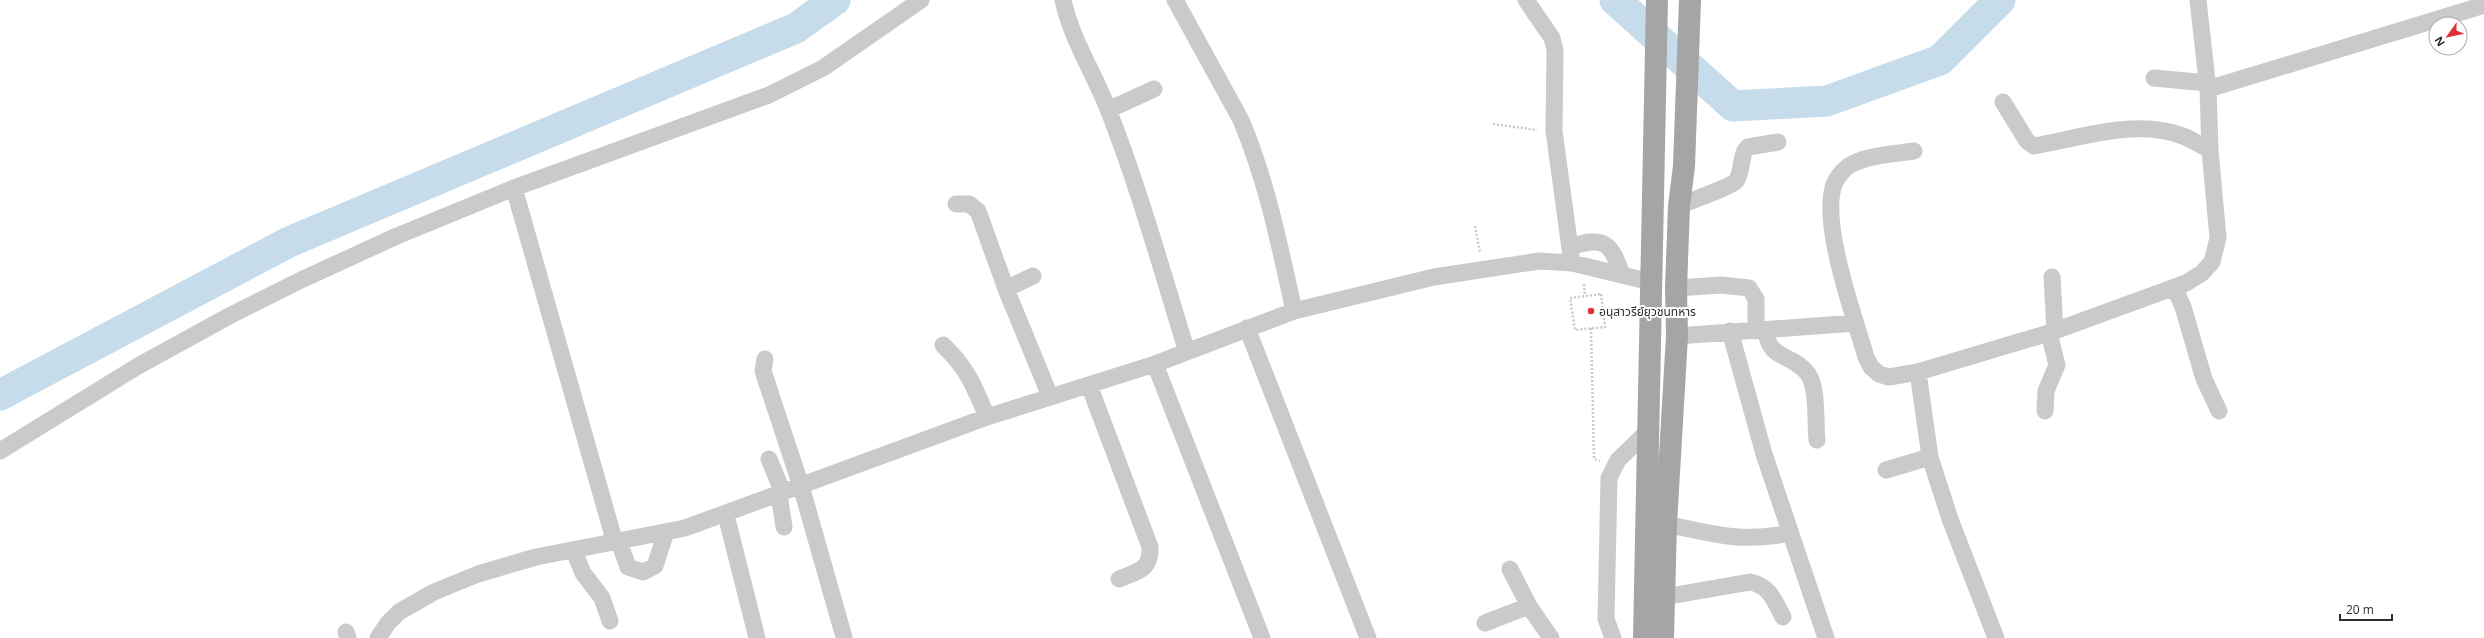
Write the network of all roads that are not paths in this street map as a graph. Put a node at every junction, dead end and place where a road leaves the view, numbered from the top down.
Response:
1 (921, 0) edge
2 (1063, 0) edge
3 (1175, 0) edge
4 (1526, 0) edge
5 (1657, 0) edge
6 (1690, 0) edge
7 (2198, 0) edge
8 (2484, 5) edge
9 (2154, 78) dead end
10 (2207, 86) junction
11 (1154, 89) dead end
12 (2003, 102) dead end
13 (1108, 110) junction
14 (1778, 142) dead end
15 (2210, 150) junction
16 (1914, 151) dead end
17 (514, 188) junction
18 (956, 204) dead end
19 (1679, 206) junction
20 (1571, 255) junction
21 (1622, 275) junction
22 (1033, 276) dead end
23 (2052, 277) dead end
24 (1651, 282) junction
25 (1676, 288) junction
26 (1006, 289) junction
27 (2175, 289) junction
28 (1294, 311) junction
29 (1856, 323) junction
30 (1247, 328) junction
31 (1761, 330) junction
32 (2052, 331) junction
33 (1730, 332) junction
34 (1678, 336) junction
35 (943, 345) dead end
36 (1187, 352) junction
37 (765, 359) dead end
38 (1155, 364) junction
39 (1918, 372) junction
40 (1089, 384) junction
41 (1050, 396) junction
42 (2219, 410) dead end
43 (2045, 411) dead end
44 (987, 417) junction
45 (1648, 431) junction
46 (1816, 440) dead end
47 (0, 451) edge
48 (1930, 457) junction
49 (768, 459) dead end
50 (1886, 470) dead end
51 (801, 486) junction
52 (781, 493) junction
53 (726, 514) junction
54 (1666, 524) junction
55 (784, 527) dead end
56 (666, 532) junction
57 (1790, 533) junction
58 (617, 543) junction
59 (574, 551) junction
60 (1510, 569) dead end
61 (1119, 579) dead end
62 (1664, 597) junction
63 (1529, 606) junction
64 (1783, 616) dead end
65 (610, 621) dead end
66 (1485, 623) dead end
67 (844, 637) edge
68 (378, 638) edge
69 (757, 638) edge
70 (1262, 638) edge
71 (1368, 638) edge
72 (1551, 638) edge
73 (1613, 638) edge
74 (1644, 638) edge
75 (1663, 638) edge
76 (1826, 638) edge
77 (1996, 638) edge

1 - 17 street
2 - 13 street
3 - 28 street
4 - 20 street
5 - 24 main road
6 - 19 main road
7 - 10 street
8 - 10 street
9 - 10 street
10 - 15 street
11 - 13 street
12 - 15 street
13 - 36 street
14 - 19 street
15 - 27 street
16 - 29 street
17 - 47 street
17 - 58 street
18 - 26 street
19 - 25 main road
20 - 21 street
20 - 21 street
20 - 28 street
21 - 24 street
22 - 26 street
23 - 32 street
24 - 45 main road
25 - 31 street
25 - 34 main road
26 - 41 street
27 - 32 street
27 - 42 street
28 - 30 street
29 - 31 street
29 - 39 street
30 - 36 street
30 - 71 street
31 - 33 street
31 - 46 street
32 - 39 street
32 - 43 street
33 - 34 street
33 - 57 street
34 - 54 main road
35 - 44 street
36 - 38 street
37 - 51 street
38 - 40 street
38 - 70 street
39 - 48 street
40 - 41 street
40 - 61 street
41 - 44 street
44 - 51 street
45 - 73 street
45 - 74 main road
48 - 50 street
48 - 77 street
49 - 52 street
51 - 52 street
51 - 67 street
52 - 53 street
52 - 55 street
53 - 56 street
53 - 69 street
54 - 57 street
54 - 62 main road
56 - 58 street
56 - 58 street
57 - 76 street
58 - 59 street
59 - 65 street
59 - 68 street
60 - 63 street
62 - 64 street
62 - 75 main road
63 - 66 street
63 - 72 street

